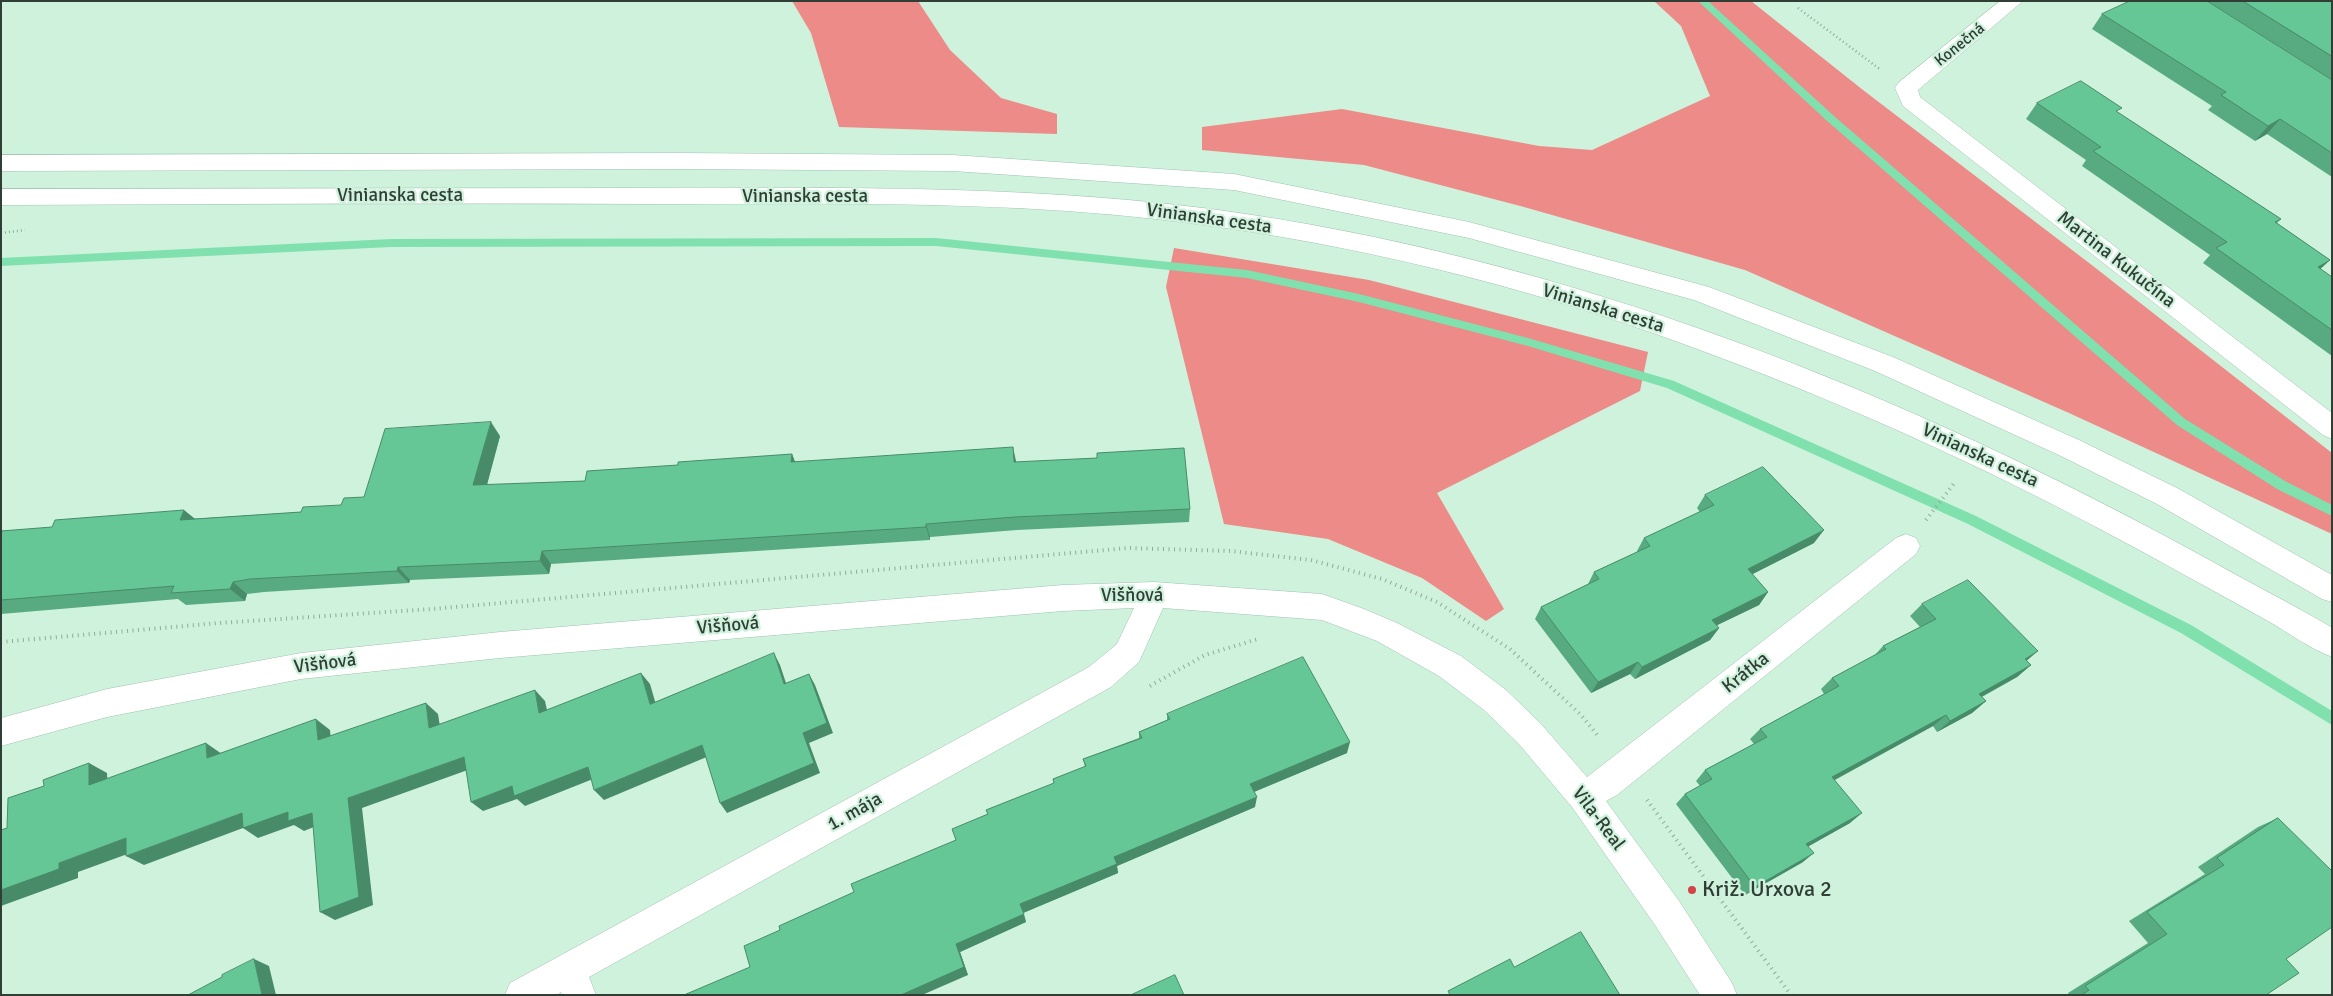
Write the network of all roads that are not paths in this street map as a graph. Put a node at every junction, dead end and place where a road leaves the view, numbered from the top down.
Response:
1 (2013, 1) edge
2 (1906, 88) joint
3 (1, 163) edge
4 (1, 197) edge
5 (2332, 428) edge
6 (1906, 546) dead end
7 (2332, 590) edge
8 (1154, 595) junction
9 (2332, 644) edge
10 (1450, 666) joint
11 (1, 732) edge
12 (1583, 796) junction
13 (574, 982) edge
14 (522, 995) edge
15 (1720, 995) edge

1 - 2 main road, Konečná
2 - 5 main road, Martina Kukučína
3 - 7 main road, Vinianska cesta
4 - 9 main road, Vinianska cesta
6 - 12 main road, Krátka
8 - 10 main road, Višňová
8 - 11 main road, Višňová
8 - 13 main road, 1. mája
10 - 12 main road, Vila-Real
12 - 15 main road, Vila-Real
13 - 14 main road, 1. mája

